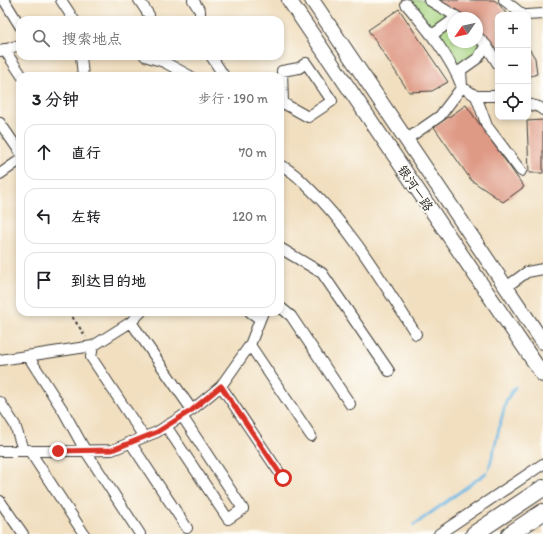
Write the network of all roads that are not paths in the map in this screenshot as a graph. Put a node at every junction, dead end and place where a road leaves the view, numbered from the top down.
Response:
1 (4, 0) edge
2 (61, 0) edge
3 (139, 0) edge
4 (193, 0) edge
5 (289, 0) edge
6 (312, 0) edge
7 (428, 0) edge
8 (504, 0) edge
9 (406, 4) dead end
10 (447, 12) edge
11 (519, 12) edge
12 (543, 14) edge
13 (531, 15) edge
14 (71, 16) edge
15 (149, 16) edge
16 (200, 16) edge
17 (16, 20) edge
18 (447, 24) edge
19 (432, 35) junction
20 (483, 42) edge
21 (486, 45) junction
22 (16, 47) edge
23 (2, 50) edge
24 (495, 59) edge
25 (82, 60) edge
26 (158, 60) edge
27 (214, 60) edge
28 (19, 72) edge
29 (83, 72) edge
30 (183, 72) edge
31 (221, 72) edge
32 (282, 72) edge
33 (462, 87) junction
34 (476, 96) junction
35 (495, 96) edge
36 (284, 105) edge
37 (531, 105) edge
38 (543, 110) edge
39 (0, 122) edge
40 (407, 139) junction
41 (16, 146) edge
42 (16, 163) edge
43 (284, 167) edge
44 (521, 170) dead end
45 (0, 174) edge
46 (284, 251) edge
47 (543, 269) edge
48 (506, 287) junction
49 (284, 311) edge
50 (137, 316) edge
51 (261, 316) edge
52 (131, 322) junction
53 (416, 334) dead end
54 (543, 342) edge
55 (250, 345) junction
56 (93, 346) junction
57 (28, 356) junction
58 (0, 360) edge
59 (389, 371) dead end
60 (543, 375) edge
61 (221, 386) junction
62 (0, 402) edge
63 (350, 404) dead end
64 (192, 410) junction
65 (182, 416) junction
66 (166, 426) junction
67 (311, 436) dead end
68 (144, 437) junction
69 (130, 442) junction
70 (26, 450) junction
71 (85, 450) junction
72 (0, 451) edge
73 (543, 464) edge
74 (283, 478) dead end
75 (543, 488) edge
76 (0, 501) edge
77 (543, 512) edge
78 (187, 528) dead end
79 (23, 534) edge
80 (84, 534) edge
81 (140, 534) edge
82 (439, 534) edge
83 (474, 534) edge
84 (510, 534) edge

1 - 17 street
2 - 14 street
3 - 15 street
4 - 16 street
5 - 60 main road, 银河一路
6 - 40 main road, 银河一路
7 - 10 street
8 - 11 street
9 - 19 street
12 - 13 street
18 - 19 street
19 - 33 street
20 - 21 street
21 - 24 street
21 - 33 street
22 - 23 street
23 - 28 street
25 - 29 street
26 - 30 street
27 - 31 street
32 - 36 street
33 - 34 street
33 - 40 street
34 - 35 street
34 - 44 street
37 - 38 street
39 - 41 street
40 - 48 main road, 银河一路
42 - 45 street
43 - 53 street
46 - 59 street
47 - 48 street
48 - 54 main road, 银河一路
49 - 63 street
50 - 52 street
51 - 55 street
52 - 56 street
52 - 64 street
55 - 61 street
55 - 67 street
56 - 57 street
56 - 68 street
57 - 58 street
57 - 71 street
61 - 64 street
61 - 74 street
62 - 70 street
64 - 65 street
65 - 66 street
65 - 66 street
66 - 68 street
68 - 69 street
69 - 71 street
69 - 78 street
70 - 71 street
70 - 72 street
70 - 80 street
71 - 81 street
73 - 82 street
75 - 83 main road
76 - 79 street
77 - 84 main road

